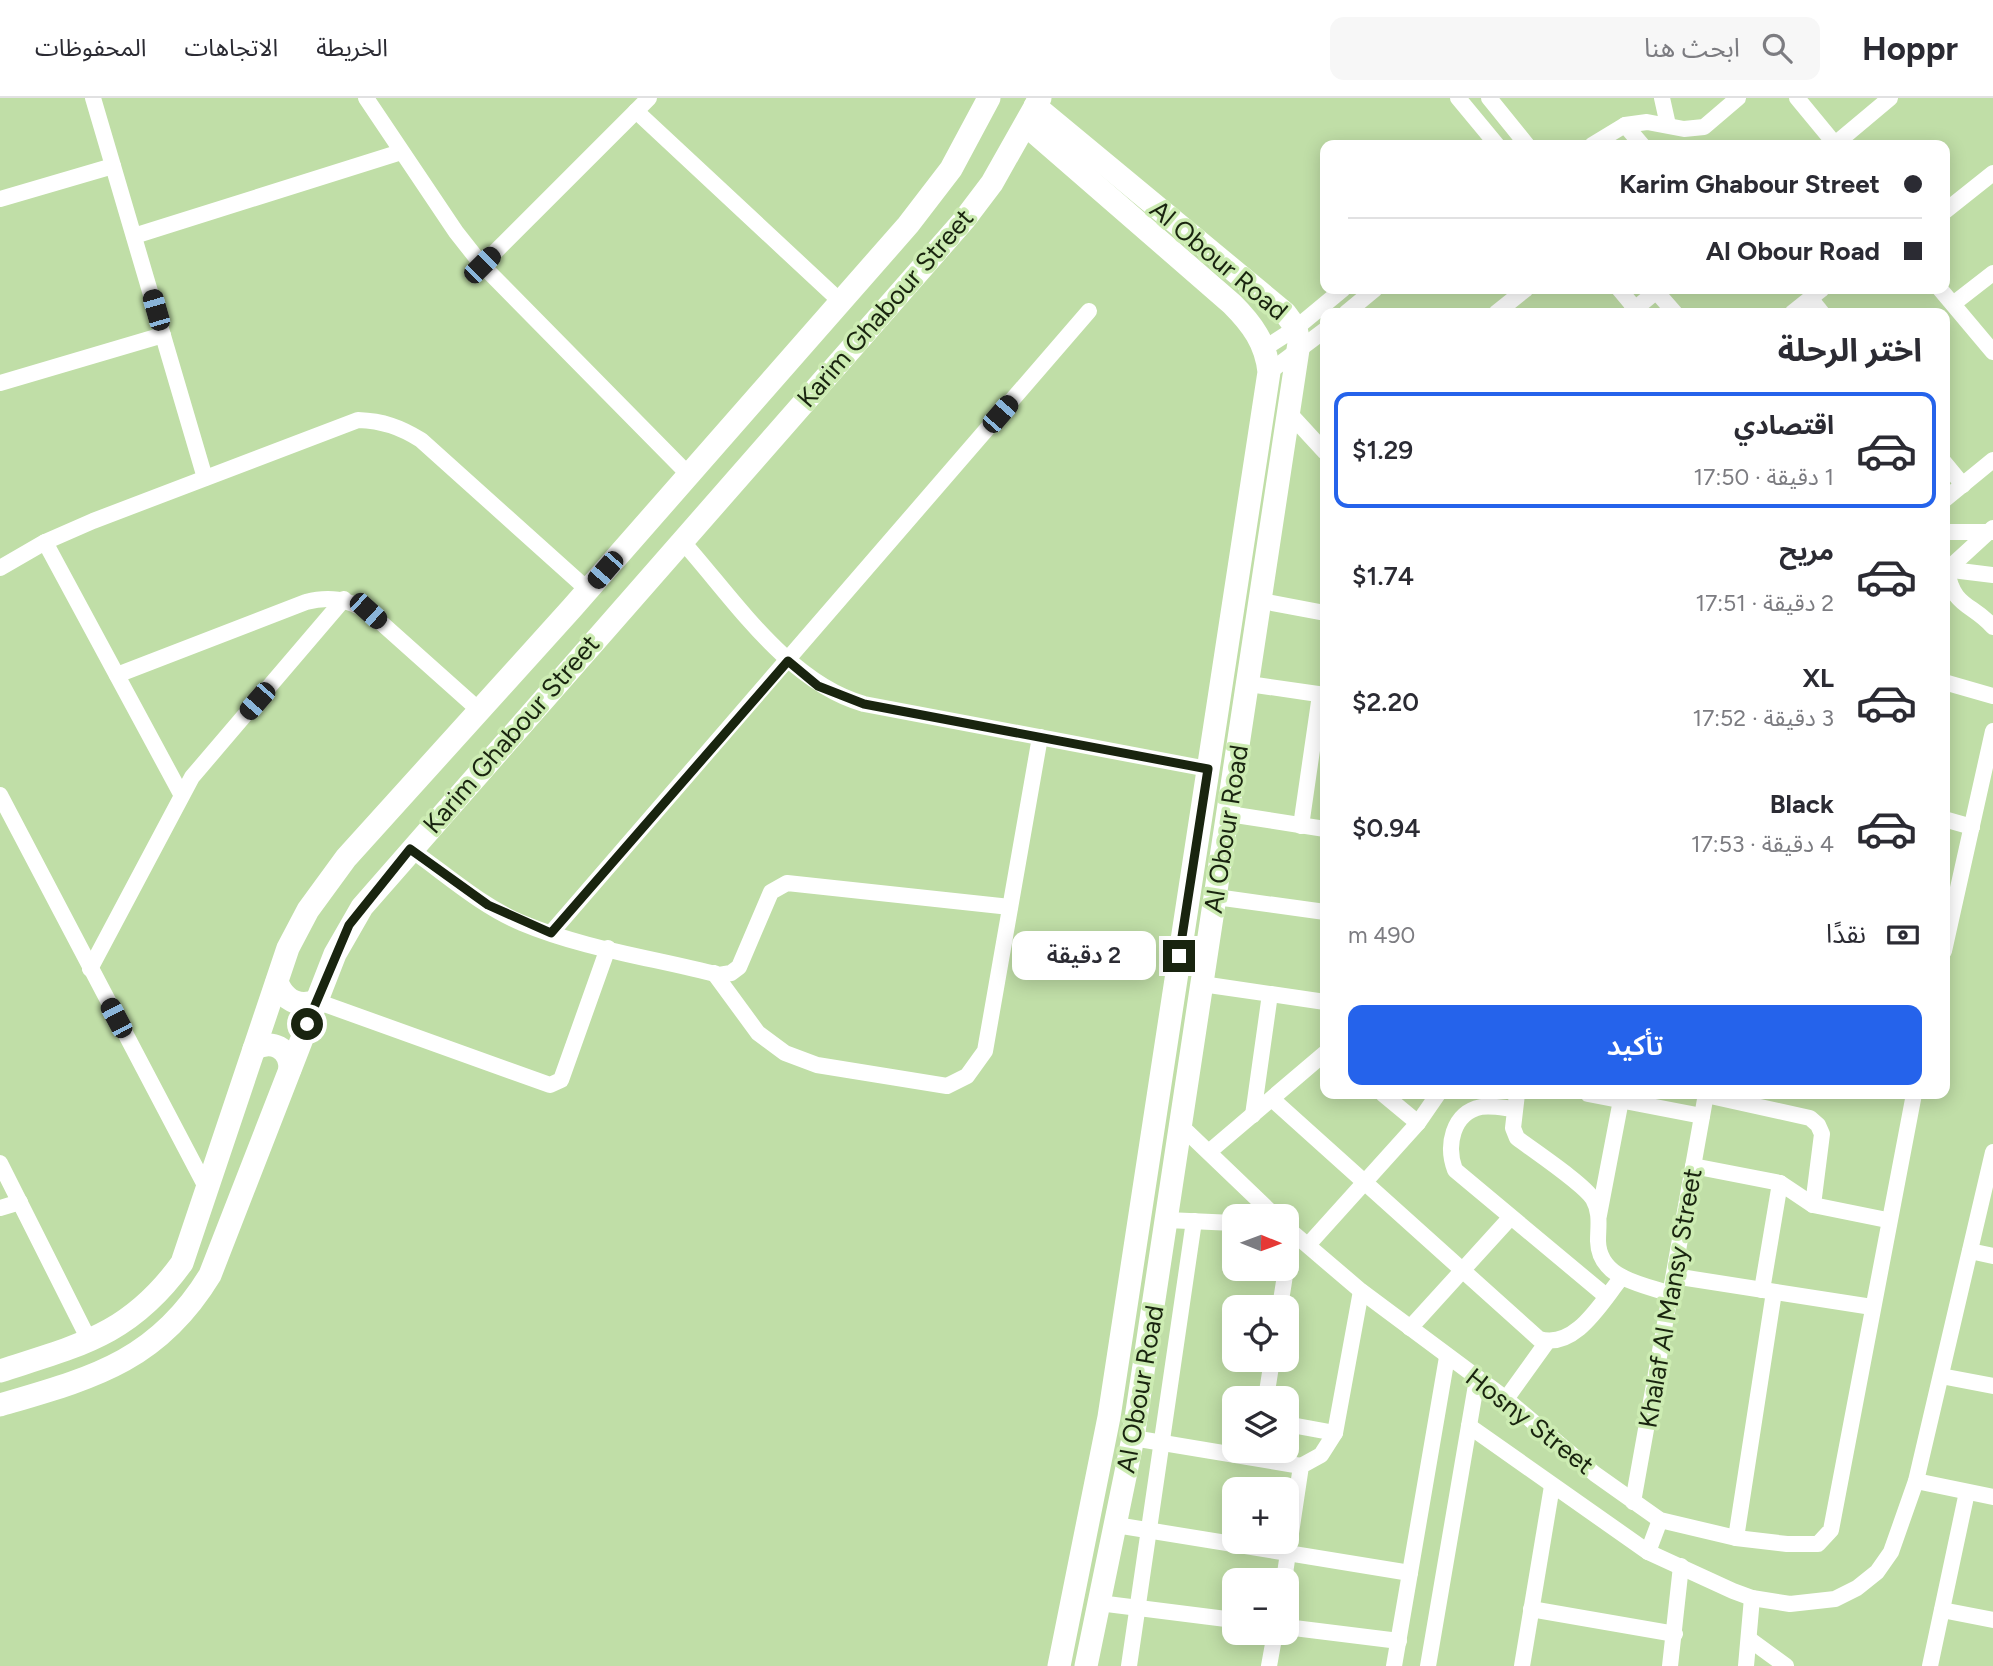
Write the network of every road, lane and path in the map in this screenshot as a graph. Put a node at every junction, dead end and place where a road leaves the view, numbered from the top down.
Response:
1 (93, 98) edge
2 (366, 98) edge
3 (649, 98) edge
4 (988, 98) edge
5 (1458, 98) edge
6 (1662, 98) edge
7 (1738, 98) edge
8 (1797, 98) edge
9 (1890, 98) edge
10 (1494, 100) edge
11 (1033, 110) edge
12 (636, 111) junction
13 (1626, 125) junction
14 (1668, 125) junction
15 (1853, 139) edge
16 (1493, 140) edge
17 (1519, 140) edge
18 (1600, 140) edge
19 (1638, 140) edge
20 (1830, 140) edge
21 (401, 152) junction
22 (113, 166) junction
23 (1993, 173) edge
24 (0, 199) edge
25 (1950, 207) edge
26 (134, 236) junction
27 (482, 265) junction
28 (1993, 273) edge
29 (1338, 294) edge
30 (1369, 294) edge
31 (1520, 294) edge
32 (1652, 294) edge
33 (1659, 294) edge
34 (1816, 294) edge
35 (1944, 294) edge
36 (841, 302) junction
37 (1953, 304) junction
38 (1326, 308) edge
39 (1352, 308) edge
40 (1502, 308) edge
41 (1639, 308) edge
42 (1671, 308) edge
43 (1798, 308) edge
44 (1089, 311) dead end
45 (1320, 314) edge
46 (1320, 332) edge
47 (163, 335) junction
48 (1297, 339) junction
49 (1265, 348) junction
50 (1993, 352) edge
51 (1269, 372) junction
52 (0, 383) edge
53 (1290, 414) junction
54 (1320, 447) edge
55 (1993, 460) edge
56 (1950, 469) edge
57 (689, 475) junction
58 (205, 478) junction
59 (1963, 485) junction
60 (1950, 495) edge
61 (1992, 530) edge
62 (1950, 532) edge
63 (682, 541) junction
64 (45, 542) junction
65 (1950, 567) edge
66 (0, 568) edge
67 (1950, 570) edge
68 (1993, 575) edge
69 (1950, 582) edge
70 (588, 590) junction
71 (344, 599) junction
72 (1262, 601) junction
73 (1320, 612) edge
74 (1993, 627) edge
75 (788, 661) junction
76 (117, 675) junction
77 (1249, 684) junction
78 (1950, 684) edge
79 (1320, 695) edge
80 (1993, 696) edge
81 (480, 710) junction
82 (1320, 713) edge
83 (1993, 731) edge
84 (1040, 737) junction
85 (1208, 769) junction
86 (181, 794) junction
87 (0, 796) edge
88 (1229, 814) junction
89 (1950, 821) edge
90 (1301, 826) junction
91 (1972, 827) junction
92 (1320, 828) edge
93 (410, 849) junction
94 (1216, 897) junction
95 (1010, 907) junction
96 (1320, 911) edge
97 (1950, 924) edge
98 (551, 933) junction
99 (608, 948) junction
100 (90, 969) junction
101 (714, 974) junction
102 (277, 982) junction
103 (1202, 984) junction
104 (1270, 994) junction
105 (316, 1001) junction
106 (1320, 1001) edge
107 (254, 1049) junction
108 (1320, 1057) edge
109 (290, 1069) junction
110 (1272, 1099) junction
111 (1389, 1099) edge
112 (1435, 1099) edge
113 (1616, 1099) edge
114 (1705, 1099) edge
115 (1752, 1099) edge
116 (1912, 1099) edge
117 (1621, 1100) junction
118 (1515, 1101) edge
119 (1779, 1102) edge
120 (1253, 1115) junction
121 (1702, 1116) junction
122 (1154, 1121) junction
123 (1418, 1123) junction
124 (1181, 1126) junction
125 (1210, 1151) junction
126 (1993, 1152) edge
127 (0, 1163) edge
128 (1693, 1166) junction
129 (1365, 1182) junction
130 (1780, 1183) junction
131 (207, 1189) junction
132 (20, 1202) junction
133 (1263, 1204) edge
134 (1813, 1205) junction
135 (0, 1208) edge
136 (1599, 1215) junction
137 (1140, 1216) junction
138 (1510, 1218) junction
139 (1167, 1220) junction
140 (1887, 1220) junction
141 (1194, 1221) junction
142 (1222, 1222) edge
143 (1299, 1237) edge
144 (1308, 1245) junction
145 (1970, 1251) junction
146 (1993, 1256) edge
147 (1464, 1271) junction
148 (1674, 1276) junction
149 (1622, 1277) junction
150 (1361, 1291) junction
151 (1768, 1291) junction
152 (1671, 1294) junction
153 (1606, 1296) junction
154 (1871, 1307) junction
155 (1410, 1328) junction
156 (90, 1342) junction
157 (1547, 1342) junction
158 (1447, 1357) junction
159 (0, 1371) edge
160 (1941, 1376) junction
161 (1477, 1378) junction
162 (1993, 1386) edge
163 (1506, 1399) junction
164 (0, 1405) edge
165 (1299, 1426) edge
166 (1469, 1426) junction
167 (1335, 1433) junction
168 (1133, 1438) junction
169 (1163, 1443) junction
170 (1301, 1466) junction
171 (1299, 1480) edge
172 (1916, 1481) junction
173 (1552, 1486) junction
174 (1967, 1492) junction
175 (1993, 1497) edge
176 (1633, 1502) junction
177 (1660, 1520) junction
178 (1116, 1525) junction
179 (1149, 1531) junction
180 (1736, 1538) junction
181 (1222, 1542) edge
182 (1648, 1552) junction
183 (1295, 1554) edge
184 (1681, 1566) junction
185 (1410, 1573) junction
186 (1752, 1598) junction
187 (1099, 1603) junction
188 (1138, 1608) junction
189 (1531, 1609) junction
190 (1942, 1611) junction
191 (1222, 1618) edge
192 (1993, 1620) edge
193 (1299, 1629) edge
194 (1675, 1634) junction
195 (1749, 1639) junction
196 (1399, 1641) junction
197 (1273, 1645) edge
198 (1059, 1666) edge
199 (1086, 1666) edge
200 (1129, 1666) edge
201 (1269, 1666) edge
202 (1394, 1666) edge
203 (1429, 1666) edge
204 (1522, 1666) edge
205 (1670, 1666) edge
206 (1746, 1666) edge
207 (1786, 1666) edge
208 (1930, 1666) edge

1 - 22 street
2 - 21 street
3 - 12 street
4 - 36 street, Karim Ghabour Street
5 - 16 street
6 - 14 street
7 - 14 street
8 - 20 street
9 - 15 street
10 - 17 street
11 - 48 street, Al Obour Road
11 - 49 street, Al Obour Road
11 - 63 street, Karim Ghabour Street
12 - 27 street
12 - 36 street
13 - 14 street
13 - 18 street
13 - 19 street
21 - 26 street
21 - 27 street
22 - 24 street
22 - 26 street
23 - 25 street
26 - 47 street
27 - 57 street
28 - 37 street
29 - 38 street
30 - 39 street
31 - 40 street
32 - 41 street
33 - 42 street
34 - 43 street
35 - 37 street
36 - 57 street, Karim Ghabour Street
37 - 50 street
44 - 75 street
45 - 48 street
46 - 48 street
47 - 52 street
47 - 58 street
48 - 49 street
48 - 51 street
48 - 53 street, Al Obour Road
49 - 51 street, Al Obour Road
51 - 85 street, Al Obour Road
53 - 54 street
53 - 72 street, Al Obour Road
55 - 59 street
56 - 59 street
57 - 70 street, Karim Ghabour Street
58 - 64 street
58 - 70 street
59 - 60 street
61 - 62 street
61 - 65 street
63 - 75 street
63 - 93 street, Karim Ghabour Street
64 - 66 street
64 - 76 street
67 - 68 street
69 - 74 street
70 - 81 street, Karim Ghabour Street
71 - 76 street
71 - 81 street
71 - 86 street
72 - 73 street
72 - 77 street, Al Obour Road
75 - 84 street
75 - 98 street
76 - 86 street
77 - 79 street
77 - 88 street, Al Obour Road
78 - 80 street
81 - 102 street, Karim Ghabour Street
82 - 90 street
83 - 91 street
84 - 85 street
84 - 95 street
85 - 122 street, Al Obour Road
86 - 100 street
87 - 100 street
88 - 90 street
88 - 94 street, Al Obour Road
89 - 91 street
90 - 92 street
91 - 97 street
93 - 98 street
93 - 105 street, Karim Ghabour Street
94 - 96 street
94 - 103 street, Al Obour Road
95 - 101 street
95 - 101 street
98 - 99 street
99 - 101 street
99 - 105 street
100 - 131 street
102 - 105 street
102 - 107 street, Karim Ghabour Street
103 - 104 street
103 - 124 street, Al Obour Road
104 - 106 street
104 - 120 street
105 - 109 street, Karim Ghabour Street
107 - 109 street
107 - 131 street, Karim Ghabour Street
108 - 110 street
109 - 164 street, Karim Ghabour Street
110 - 120 street
110 - 129 street
111 - 123 street
112 - 123 street
113 - 117 street
114 - 121 street, Khalaf Al Mansy Street
115 - 119 street
116 - 140 street
117 - 121 street
117 - 136 street
118 - 136 street
118 - 138 street
119 - 134 street
120 - 125 street
121 - 128 street, Khalaf Al Mansy Street
122 - 124 street
122 - 137 street, Al Obour Road
123 - 129 street
124 - 125 street
124 - 139 street, Al Obour Road
125 - 133 street
126 - 145 street
127 - 132 street
128 - 130 street
128 - 148 street, Khalaf Al Mansy Street
129 - 144 street
129 - 147 street
130 - 134 street
130 - 151 street
131 - 156 street, Karim Ghabour Street
132 - 135 street
132 - 156 street
134 - 140 street
136 - 149 street
137 - 139 street
137 - 198 street, Al Obour Road
138 - 147 street
138 - 153 street
139 - 141 street
139 - 168 street, Al Obour Road
140 - 154 street
141 - 142 street
141 - 169 street
143 - 144 street, Hosny Street
144 - 150 street, Hosny Street
145 - 146 street
145 - 160 street
147 - 155 street
147 - 157 street
148 - 151 street
148 - 152 street, Khalaf Al Mansy Street
149 - 152 street
149 - 153 street
150 - 155 street, Hosny Street
150 - 167 street
151 - 154 street
151 - 180 street
152 - 176 street, Khalaf Al Mansy Street
153 - 157 street
154 - 180 street
155 - 158 street, Hosny Street
156 - 159 street, Karim Ghabour Street
157 - 163 street
158 - 161 street, Hosny Street
158 - 185 street
160 - 162 street
160 - 172 street
161 - 163 street, Hosny Street
161 - 166 street
163 - 176 street, Hosny Street
165 - 167 street
166 - 173 street
166 - 203 street
167 - 170 street
168 - 169 street
168 - 178 street, Al Obour Road
169 - 170 street
169 - 179 street
170 - 171 street
172 - 174 street
172 - 186 street
173 - 182 street
173 - 189 street
174 - 175 street
174 - 190 street
176 - 177 street, Hosny Street
177 - 180 street
177 - 182 street
178 - 179 street
178 - 187 street, Al Obour Road
179 - 181 street
179 - 188 street
182 - 184 street
183 - 185 street
184 - 186 street
184 - 194 street
185 - 196 street
186 - 195 street
187 - 188 street
187 - 199 street, Al Obour Road
188 - 191 street
188 - 200 street
189 - 194 street
189 - 204 street
190 - 192 street
190 - 208 street
193 - 196 street
194 - 205 street
195 - 206 street
195 - 207 street
196 - 202 street
197 - 201 street

